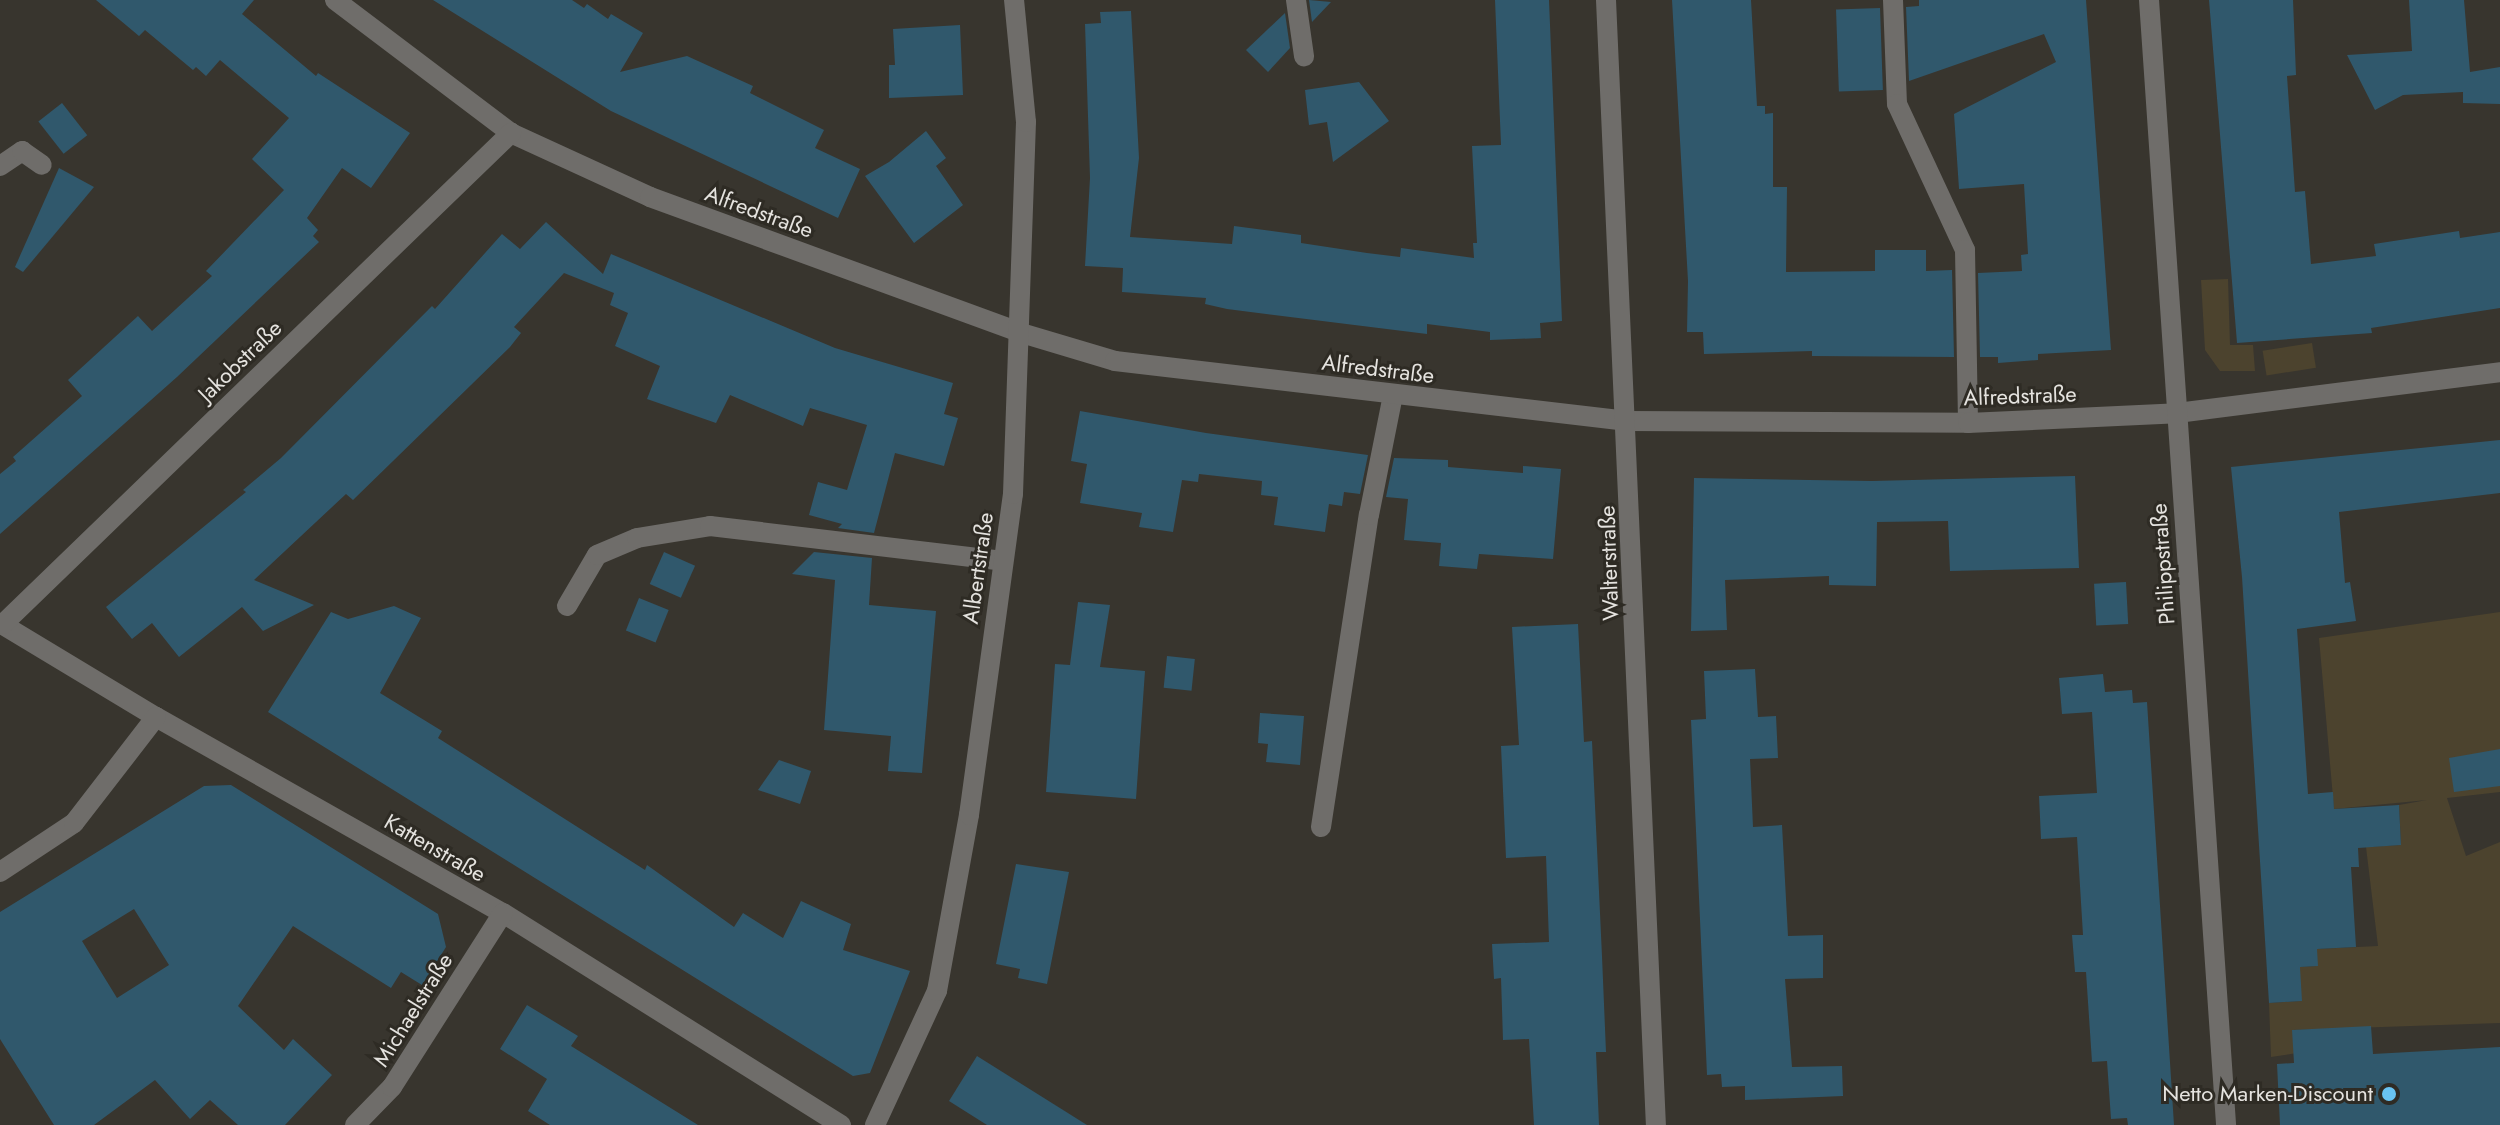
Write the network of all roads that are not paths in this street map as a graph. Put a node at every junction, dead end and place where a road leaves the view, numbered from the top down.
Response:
1 (335, 0) edge
2 (1014, 0) edge
3 (1296, 0) edge
4 (1606, 0) edge
5 (1893, 0) edge
6 (2149, 0) edge
7 (1304, 56) dead end
8 (511, 133) junction
9 (42, 165) dead end
10 (0, 166) edge
11 (1018, 332) junction
12 (2500, 372) edge
13 (1393, 395) junction
14 (2177, 413) junction
15 (1627, 421) junction
16 (1968, 423) junction
17 (1003, 561) junction
18 (567, 606) dead end
19 (1, 624) edge
20 (156, 717) junction
21 (1321, 827) dead end
22 (0, 872) edge
23 (503, 913) junction
24 (355, 1125) edge
25 (841, 1125) edge
26 (875, 1125) edge
27 (1656, 1125) edge
28 (2226, 1125) edge

1 - 8 street, Alfredstraße
2 - 11 street, Albertstraße
3 - 7 street
4 - 15 street, Walterstraße
5 - 16 street
6 - 14 street, Philippstraße
8 - 11 street, Alfredstraße
8 - 19 street, Jakobstraße
9 - 10 street
11 - 13 street, Alfredstraße
11 - 17 street, Albertstraße
12 - 14 street, Alfredstraße
13 - 15 street, Alfredstraße
13 - 21 street
14 - 16 street, Alfredstraße
14 - 28 street, Philippstraße
15 - 16 street, Alfredstraße
15 - 27 street, Walterstraße
17 - 18 street
17 - 26 street, Albertstraße
19 - 20 street, Kattenstraße
20 - 22 street
20 - 23 street, Kattenstraße
23 - 24 street, Michaelstraße
23 - 25 street, Kattenstraße

